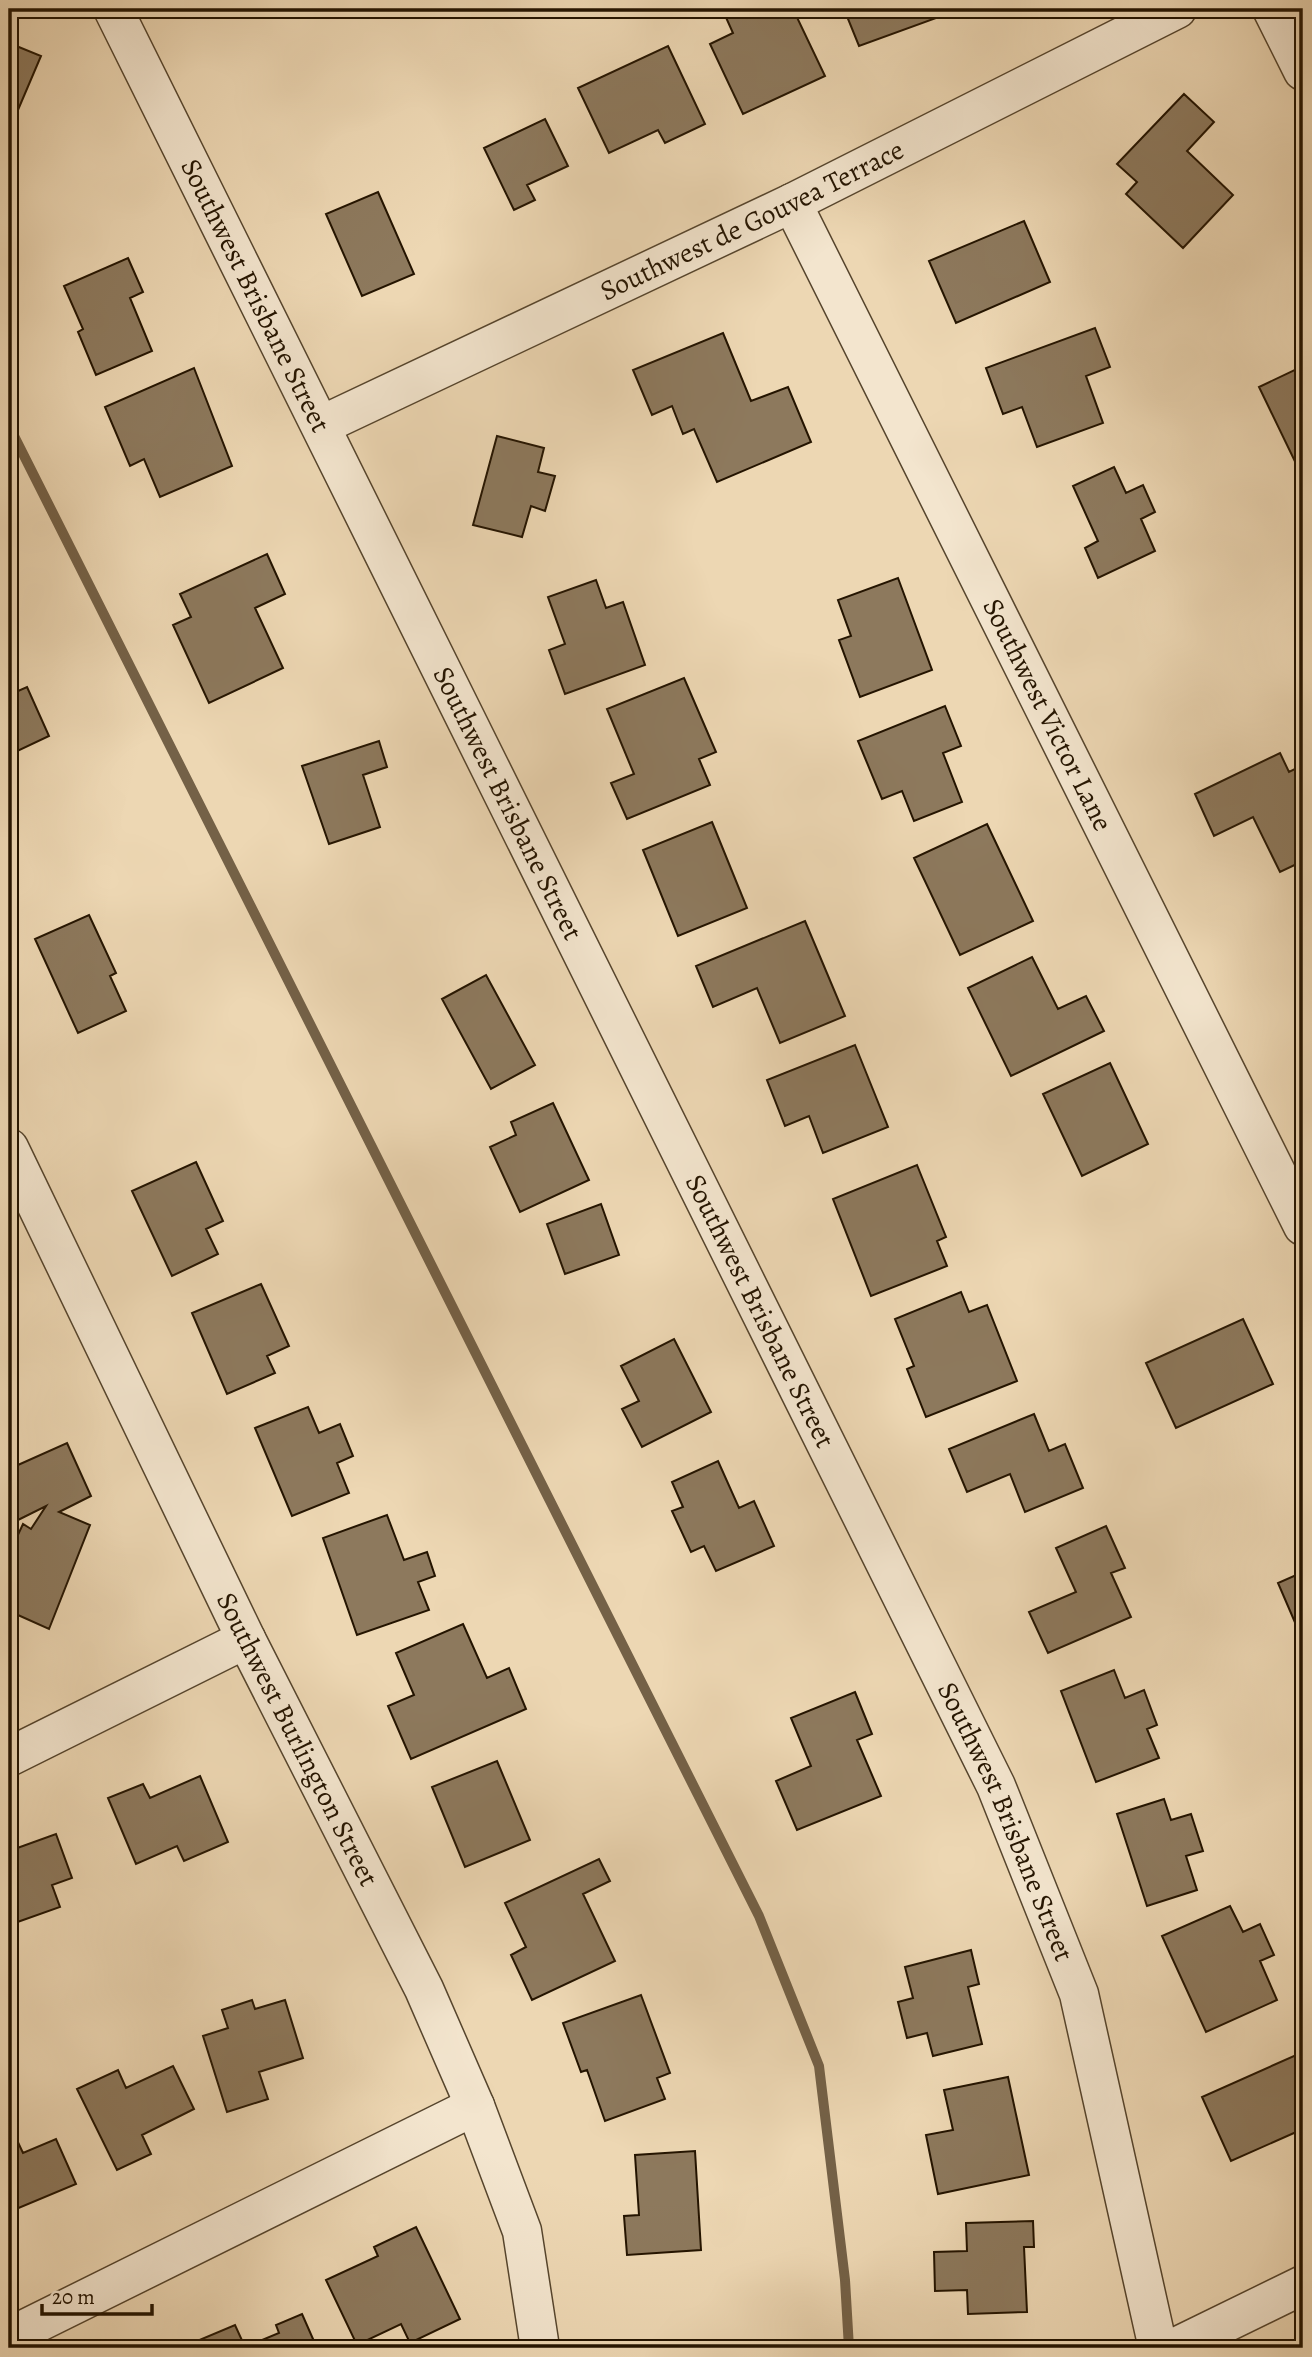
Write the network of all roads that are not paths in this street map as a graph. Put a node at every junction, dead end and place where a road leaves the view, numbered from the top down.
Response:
1 (113, 9) edge
2 (1177, 9) edge
3 (1272, 9) edge
4 (1303, 71) edge
5 (792, 203) junction
6 (322, 425) junction
7 (13, 1165) edge
8 (1303, 1226) edge
9 (246, 1639) junction
10 (9, 1757) edge
11 (475, 2106) junction
12 (1303, 2285) edge
13 (9, 2337) edge
14 (540, 2348) edge
15 (1158, 2348) edge
16 (1174, 2348) edge

1 - 6 street, Southwest Brisbane Street
2 - 5 street, Southwest de Gouvea Terrace
3 - 4 street
5 - 6 street, Southwest de Gouvea Terrace
5 - 8 street, Southwest Victor Lane
6 - 15 street, Southwest Brisbane Street
7 - 9 street, Southwest Burlington Street
9 - 10 street
9 - 11 street, Southwest Burlington Street
11 - 13 street
11 - 14 street, Southwest Burlington Street
12 - 16 street

